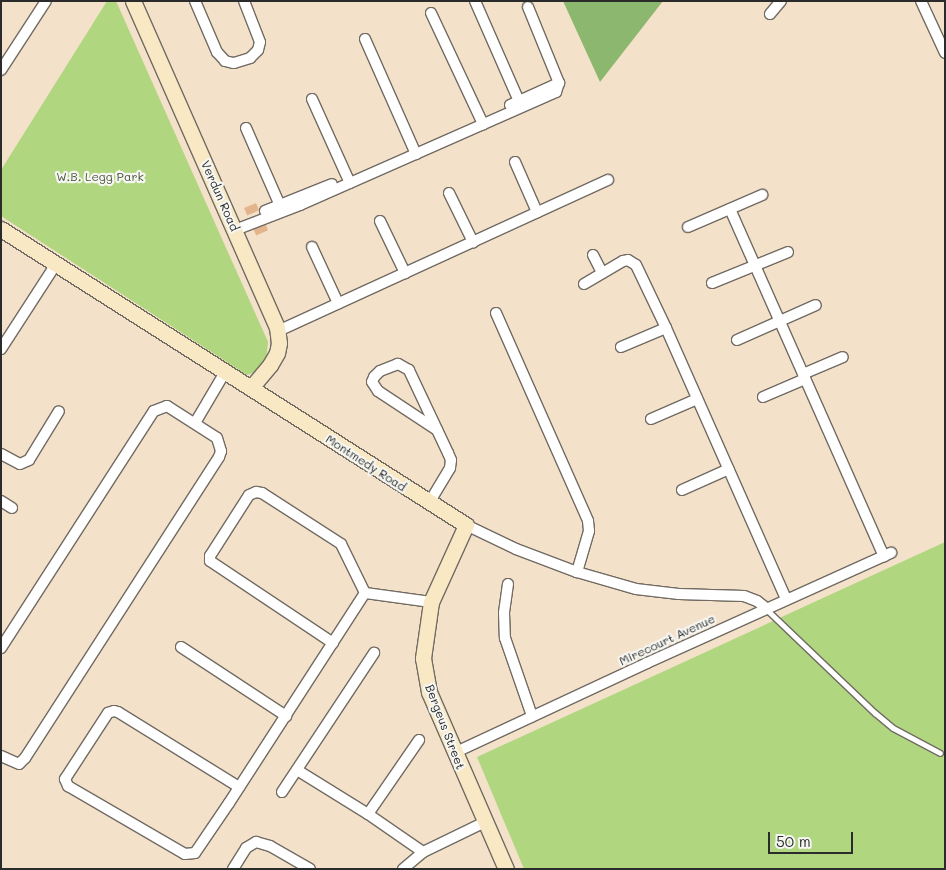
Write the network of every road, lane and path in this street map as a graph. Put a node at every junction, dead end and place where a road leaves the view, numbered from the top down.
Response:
1 (46, 1) edge
2 (133, 1) edge
3 (195, 1) edge
4 (244, 1) edge
5 (475, 1) edge
6 (781, 1) edge
7 (921, 1) edge
8 (528, 7) dead end
9 (431, 13) dead end
10 (770, 14) dead end
11 (365, 39) dead end
12 (945, 53) edge
13 (1, 70) edge
14 (312, 99) dead end
15 (520, 104) junction
16 (482, 121) junction
17 (246, 128) dead end
18 (415, 151) junction
19 (515, 162) dead end
20 (349, 180) junction
21 (608, 180) dead end
22 (449, 193) dead end
23 (762, 195) dead end
24 (282, 208) junction
25 (730, 209) junction
26 (537, 212) junction
27 (380, 221) dead end
28 (234, 227) junction
29 (688, 227) dead end
30 (1, 229) edge
31 (473, 242) junction
32 (312, 247) dead end
33 (788, 252) dead end
34 (594, 256) dead end
35 (56, 264) junction
36 (755, 266) junction
37 (405, 273) junction
38 (602, 273) junction
39 (712, 283) dead end
40 (584, 284) dead end
41 (338, 303) junction
42 (816, 305) dead end
43 (496, 313) dead end
44 (780, 321) junction
45 (666, 328) junction
46 (278, 331) junction
47 (737, 340) dead end
48 (621, 347) dead end
49 (1, 349) edge
50 (843, 357) dead end
51 (225, 372) junction
52 (804, 376) junction
53 (251, 388) junction
54 (763, 397) dead end
55 (697, 399) junction
56 (59, 411) dead end
57 (651, 419) dead end
58 (195, 423) junction
59 (437, 430) junction
60 (1, 454) edge
61 (729, 469) junction
62 (682, 490) dead end
63 (1, 501) edge
64 (429, 503) junction
65 (12, 508) dead end
66 (466, 525) junction
67 (577, 572) junction
68 (508, 584) dead end
69 (364, 593) junction
70 (786, 599) junction
71 (432, 602) junction
72 (766, 608) junction
73 (333, 643) junction
74 (181, 647) dead end
75 (1, 648) edge
76 (374, 653) dead end
77 (286, 716) junction
78 (532, 716) junction
79 (419, 740) dead end
80 (454, 753) junction
81 (940, 754) dead end
82 (1, 756) edge
83 (297, 770) junction
84 (240, 787) junction
85 (282, 792) dead end
86 (368, 814) junction
87 (485, 822) junction
88 (422, 852) junction
89 (233, 869) edge
90 (310, 869) edge
91 (403, 869) edge
92 (506, 869) edge

1 - 13 street
2 - 28 street, Verdun Road
3 - 4 street
5 - 15 street
6 - 10 street
7 - 12 street
8 - 15 street
9 - 16 street
11 - 18 street
14 - 20 street
15 - 16 street
16 - 18 street
17 - 24 street
18 - 20 street
19 - 26 street
20 - 24 street
21 - 26 street
22 - 31 street
23 - 25 street
24 - 28 street
25 - 29 street
25 - 36 street
26 - 31 street
27 - 37 street
28 - 46 street, Verdun Road
30 - 35 street, Montmedy Road
31 - 37 street
32 - 41 street
33 - 36 street
34 - 38 street
35 - 49 street
35 - 51 street, Montmedy Road
36 - 39 street
36 - 44 street
37 - 41 street
38 - 40 street
38 - 45 street
41 - 46 street
42 - 44 street
43 - 67 street
44 - 47 street
44 - 52 street
45 - 48 street
45 - 55 street
46 - 53 street
50 - 52 street
51 - 53 street, Montmedy Road
51 - 58 street
52 - 54 street
52 - 70 street, Mirecourt Avenue
53 - 64 street, Montmedy Road
55 - 57 street
55 - 61 street
56 - 60 street
58 - 75 street
58 - 82 street
59 - 59 street
59 - 64 street
61 - 62 street
61 - 70 street
63 - 65 street
64 - 66 street, Montmedy Road
66 - 67 street, Montmedy Road
66 - 71 street, Bergeus Street
67 - 72 street, Montmedy Road
68 - 78 street
69 - 71 street
69 - 73 street
69 - 73 street
70 - 72 street, Mirecourt Avenue
71 - 80 street, Bergeus Street
72 - 78 street, Mirecourt Avenue
72 - 81 lane
73 - 77 street
74 - 77 street
76 - 83 street
77 - 84 street
78 - 80 street, Mirecourt Avenue
79 - 86 street
80 - 87 street, Bergeus Street
83 - 85 street
83 - 86 street
84 - 84 street
86 - 88 street
87 - 88 street
87 - 92 street, Bergeus Street
88 - 91 street
89 - 90 street

